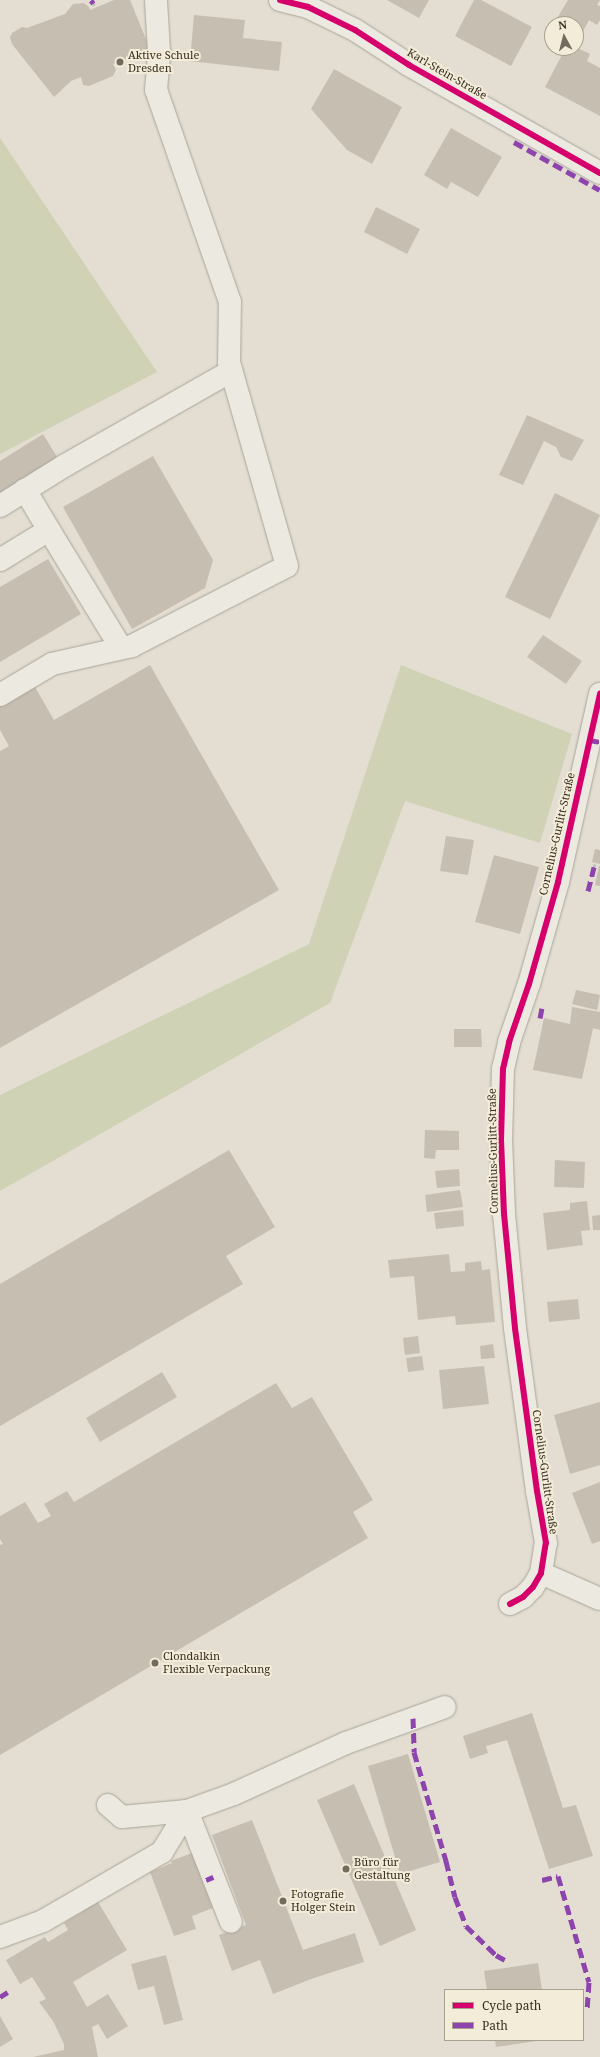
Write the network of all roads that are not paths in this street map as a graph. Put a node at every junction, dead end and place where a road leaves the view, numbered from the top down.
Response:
1 (156, 0) edge
2 (280, 0) edge
3 (600, 173) edge
4 (231, 371) junction
5 (25, 490) junction
6 (0, 506) edge
7 (49, 530) junction
8 (0, 560) edge
9 (121, 648) junction
10 (600, 694) edge
11 (0, 695) edge
12 (541, 1573) junction
13 (600, 1599) edge
14 (510, 1604) dead end
15 (445, 1707) dead end
16 (108, 1805) dead end
17 (187, 1811) junction
18 (231, 1922) dead end
19 (0, 1937) edge

1 - 4 street
2 - 3 street, Karl-Stein-Straße
4 - 5 street
4 - 9 street
5 - 6 street
5 - 7 street
7 - 8 street
7 - 9 street
9 - 11 street
10 - 12 street, Cornelius-Gurlitt-Straße
12 - 13 street
12 - 14 street, Cornelius-Gurlitt-Straße
15 - 17 street
16 - 17 street
17 - 18 street
17 - 19 street

